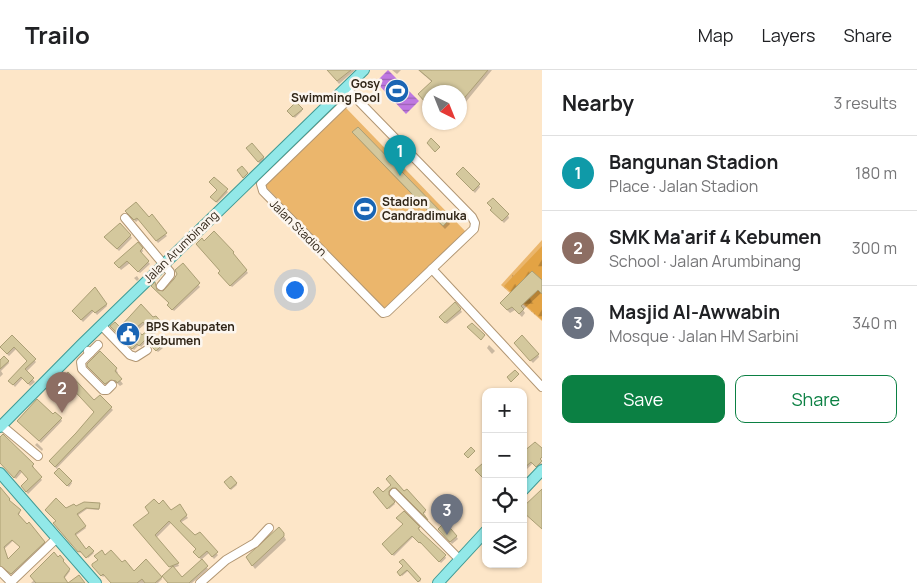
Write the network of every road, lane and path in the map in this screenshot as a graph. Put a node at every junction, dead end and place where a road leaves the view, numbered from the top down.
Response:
1 (364, 70) edge
2 (349, 91) junction
3 (125, 218) dead end
4 (163, 265) junction
5 (432, 269) junction
6 (162, 286) dead end
7 (101, 325) junction
8 (82, 344) junction
9 (98, 345) dead end
10 (147, 350) dead end
11 (90, 353) junction
12 (112, 385) dead end
13 (542, 387) edge
14 (1, 426) edge
15 (38, 456) dead end
16 (542, 470) edge
17 (1, 475) edge
18 (527, 486) edge
19 (394, 493) dead end
20 (269, 528) dead end
21 (482, 535) edge
22 (57, 538) junction
23 (460, 560) junction
24 (0, 571) edge
25 (10, 583) edge
26 (96, 583) edge
27 (200, 583) edge
28 (438, 583) edge

1 - 2 main road, Jalan Arumbinang
2 - 4 main road, Jalan Arumbinang
2 - 5 street, Jalan Stadion
2 - 5 street, Jalan Stadion
3 - 4 street
4 - 6 street
4 - 7 main road, Jalan Arumbinang
5 - 13 street
7 - 8 main road, Jalan Arumbinang
7 - 10 street
8 - 11 street
8 - 14 main road, Jalan Arumbinang
9 - 11 street
11 - 12 street
14 - 15 street
16 - 18 main road
17 - 22 main road
19 - 23 street
20 - 27 street
21 - 23 main road
22 - 25 street
22 - 26 main road
23 - 28 main road
24 - 25 street

